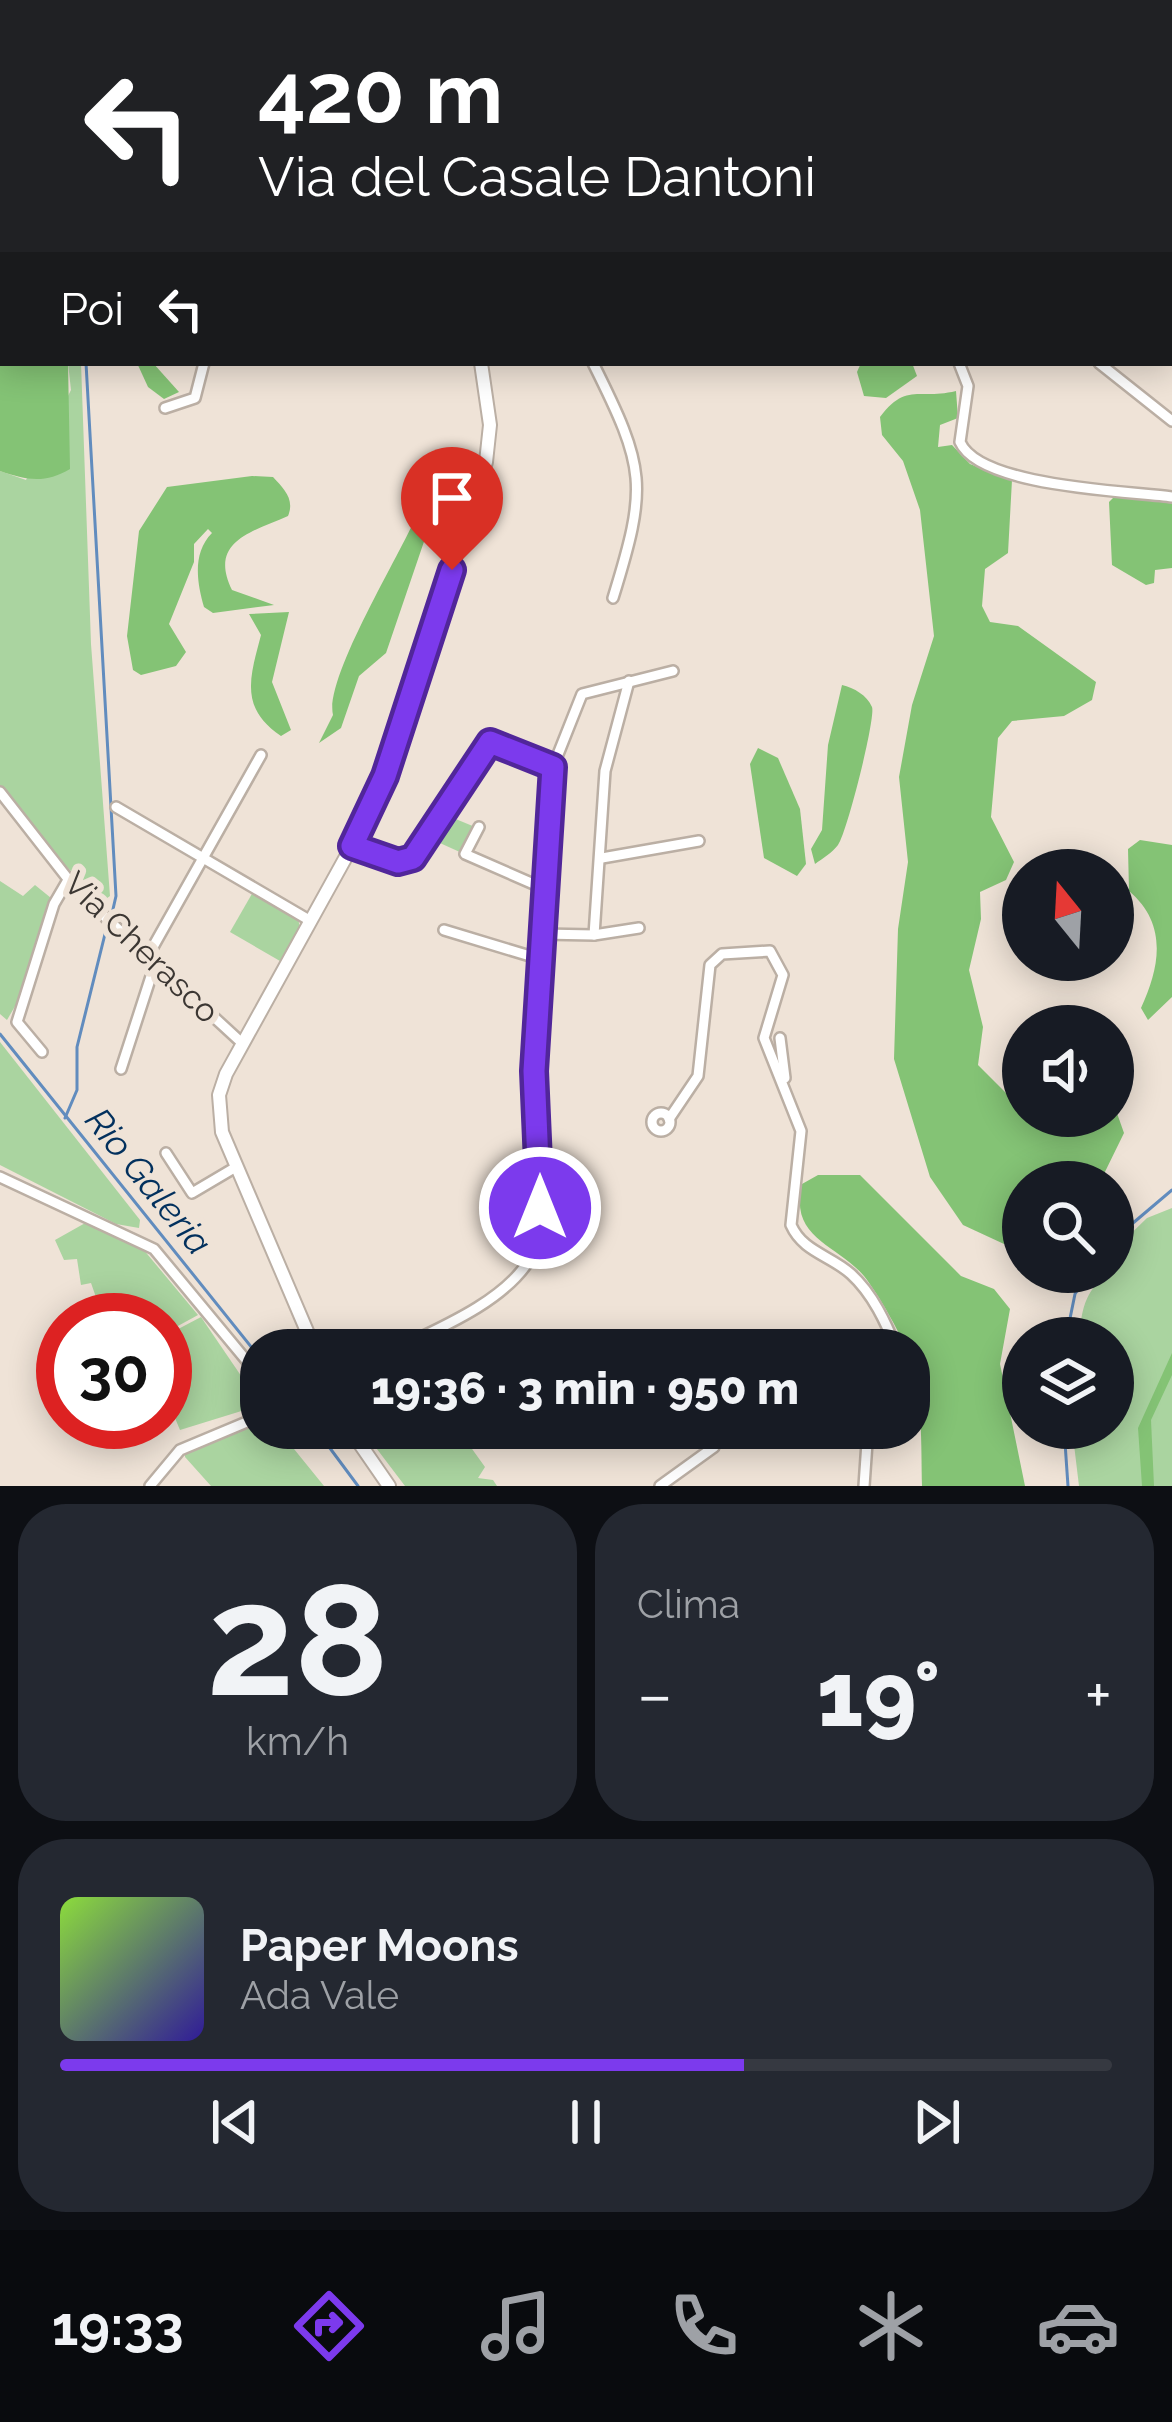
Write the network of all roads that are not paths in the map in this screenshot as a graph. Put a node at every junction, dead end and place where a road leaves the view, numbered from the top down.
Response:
1 (203, 366) edge
2 (481, 366) edge
3 (594, 366) edge
4 (960, 366) edge
5 (1103, 366) edge
6 (165, 409) dead end
7 (1172, 422) edge
8 (1172, 496) edge
9 (613, 598) dead end
10 (673, 670) dead end
11 (629, 682) junction
12 (261, 754) dead end
13 (553, 767) junction
14 (0, 792) edge
15 (116, 807) dead end
16 (478, 827) dead end
17 (699, 841) dead end
18 (352, 846) junction
19 (206, 858) junction
20 (602, 858) junction
21 (68, 880) junction
22 (545, 889) junction
23 (309, 920) junction
24 (639, 928) dead end
25 (444, 930) dead end
26 (542, 934) junction
27 (593, 935) junction
28 (152, 957) junction
29 (540, 959) junction
30 (779, 1038) dead end
31 (242, 1043) junction
32 (42, 1052) dead end
33 (121, 1069) dead end
34 (785, 1084) junction
35 (669, 1119) dead end
36 (166, 1153) dead end
37 (236, 1167) junction
38 (0, 1177) edge
39 (306, 1329) edge
40 (431, 1329) edge
41 (886, 1329) edge
42 (240, 1353) edge
43 (240, 1425) edge
44 (363, 1449) edge
45 (711, 1449) edge
46 (867, 1449) edge
47 (150, 1486) edge
48 (389, 1486) edge
49 (661, 1486) edge
50 (864, 1486) edge

1 - 6 street
2 - 18 main road
3 - 9 street
4 - 8 street
5 - 7 street
10 - 11 street
11 - 13 street
11 - 20 street
12 - 19 street
13 - 18 street
13 - 22 street
14 - 21 street, Via Cherasco
15 - 19 street
16 - 22 street
17 - 20 street
18 - 23 main road
19 - 23 street
19 - 28 street
20 - 27 street
21 - 28 street, Via Cherasco
21 - 32 street
22 - 26 street
23 - 31 main road
24 - 27 street
25 - 29 street
26 - 27 street
26 - 29 street
28 - 31 street, Via Cherasco
28 - 33 street
29 - 40 street
30 - 34 street
31 - 37 main road
34 - 35 street
34 - 41 street
36 - 37 street
37 - 39 main road
38 - 42 street
43 - 47 street
44 - 48 main road
45 - 49 street
46 - 50 street

